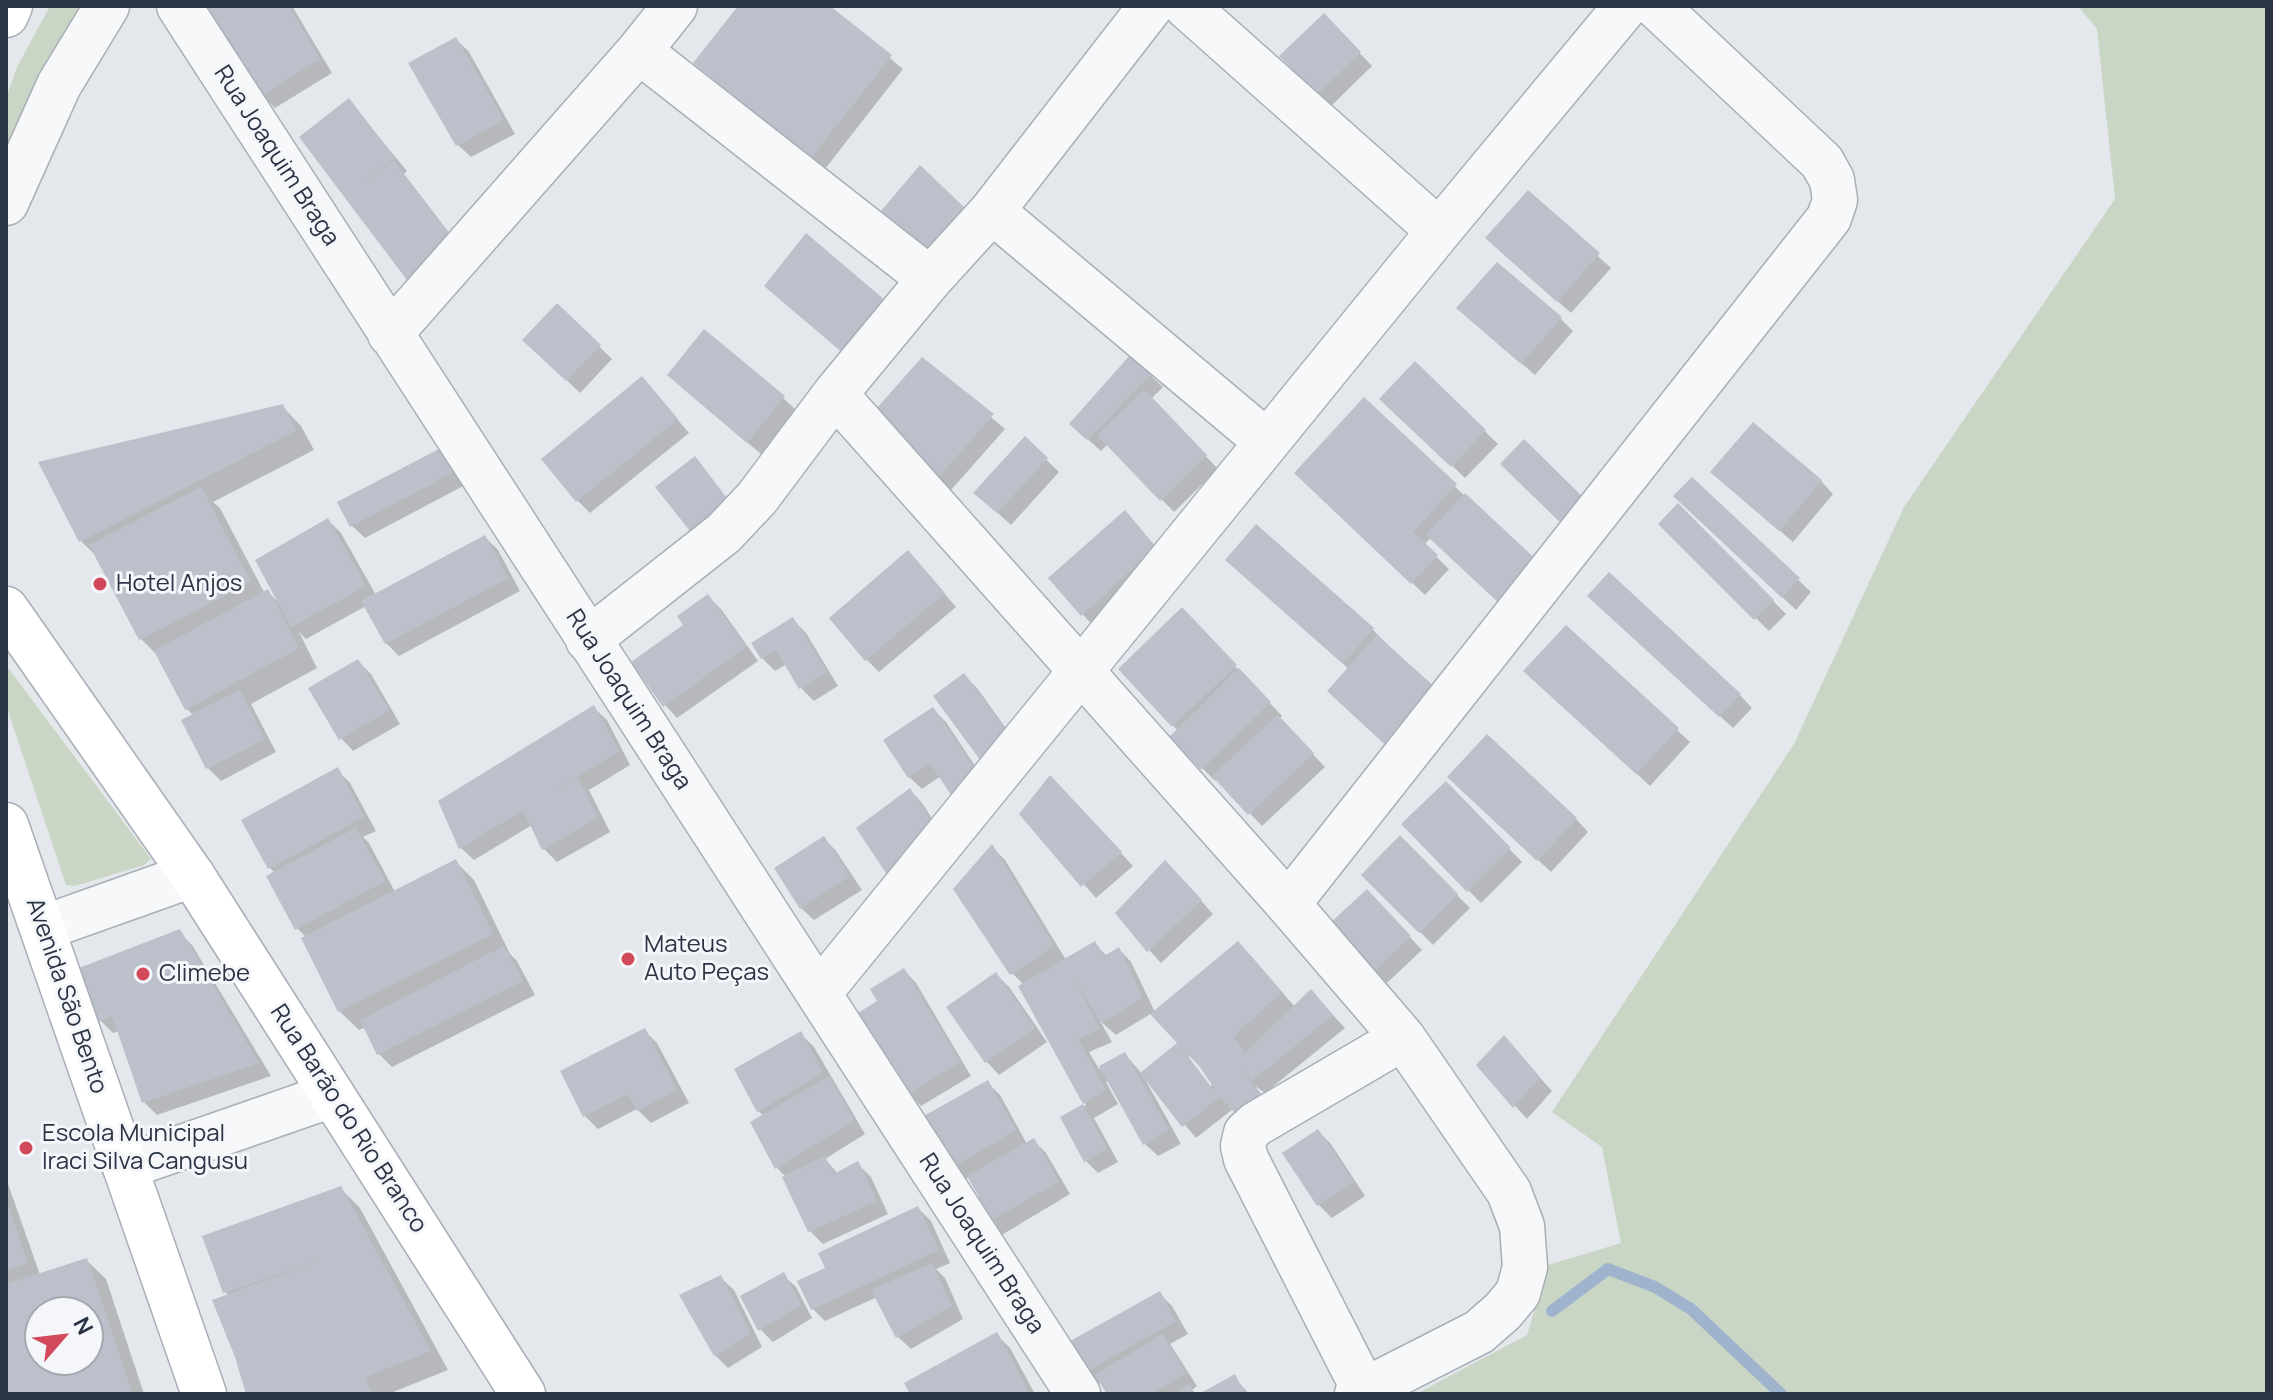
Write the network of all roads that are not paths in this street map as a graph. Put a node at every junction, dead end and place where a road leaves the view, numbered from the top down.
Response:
1 (10, 6) edge
2 (107, 6) edge
3 (179, 6) edge
4 (675, 6) edge
5 (1151, 6) edge
6 (1186, 6) edge
7 (1626, 6) edge
8 (1656, 6) edge
9 (6, 15) edge
10 (639, 51) junction
11 (6, 203) edge
12 (992, 211) junction
13 (1439, 231) junction
14 (930, 279) junction
15 (390, 334) junction
16 (835, 394) junction
17 (1267, 442) junction
18 (6, 609) edge
19 (588, 640) junction
20 (1082, 670) junction
21 (6, 825) edge
22 (192, 875) junction
23 (1288, 904) junction
24 (43, 928) junction
25 (819, 993) junction
26 (1403, 1038) junction
27 (332, 1095) junction
28 (125, 1167) junction
29 (1361, 1392) edge
30 (204, 1394) edge
31 (523, 1394) edge
32 (1078, 1394) edge

1 - 9 street
2 - 11 street
3 - 15 street, Rua Joaquim Braga
4 - 10 street
5 - 12 street
6 - 13 street
7 - 13 street
8 - 23 street
10 - 14 street
10 - 15 street
12 - 14 street
12 - 17 street
13 - 17 street
14 - 16 street
15 - 19 street, Rua Joaquim Braga
16 - 19 street
16 - 20 street
17 - 20 street
18 - 22 street, Rua Barão do Rio Branco
19 - 25 street, Rua Joaquim Braga
20 - 23 street
20 - 25 street
21 - 24 street, Avenida São Bento
22 - 24 street
22 - 27 street, Rua Barão do Rio Branco
23 - 26 street
24 - 28 street, Avenida São Bento
25 - 32 street, Rua Joaquim Braga
26 - 29 street
26 - 29 street
27 - 28 street
27 - 31 street, Rua Barão do Rio Branco
28 - 30 street, Avenida São Bento

